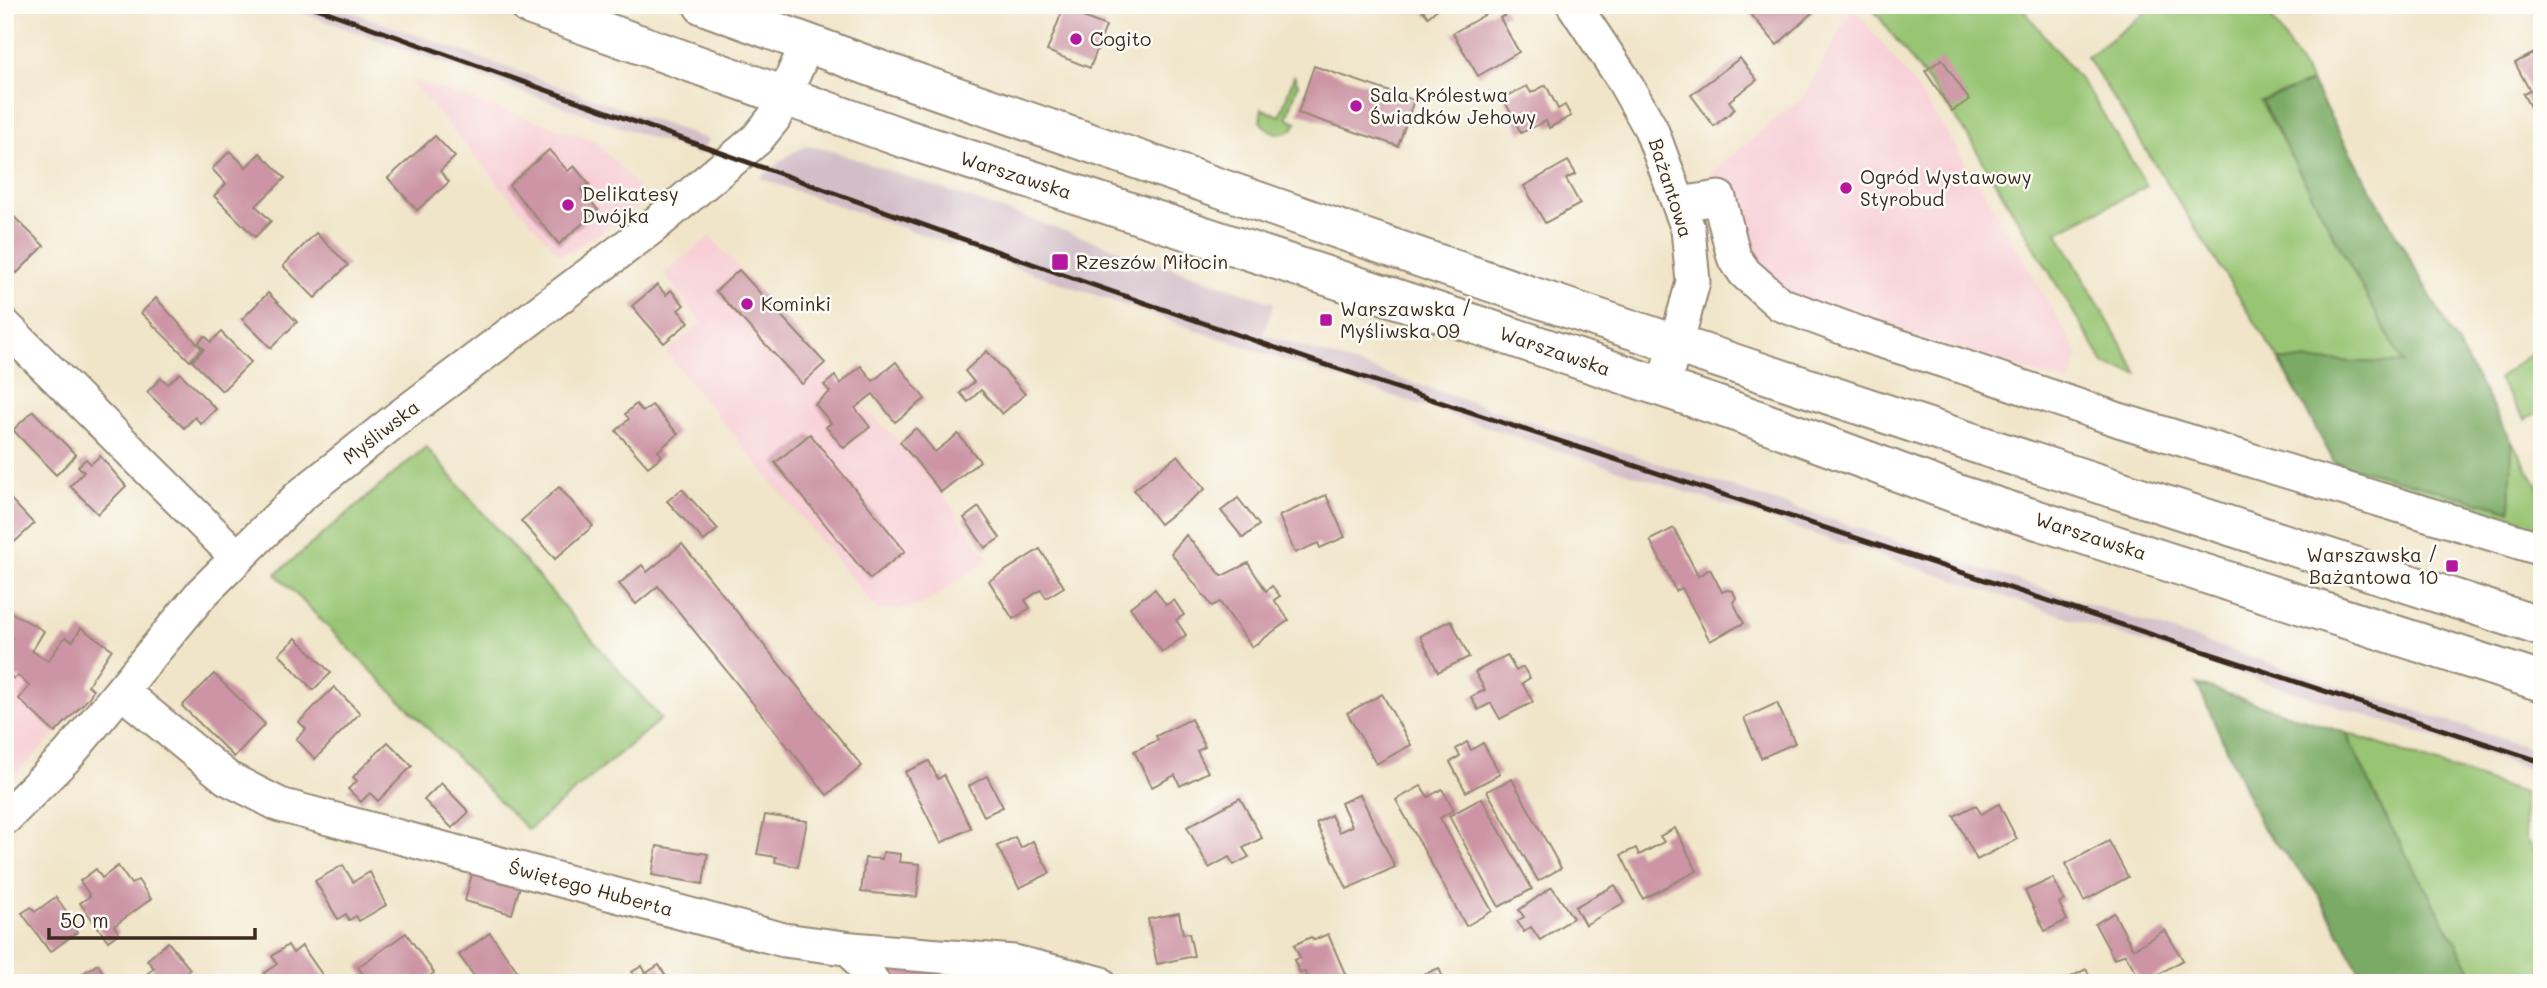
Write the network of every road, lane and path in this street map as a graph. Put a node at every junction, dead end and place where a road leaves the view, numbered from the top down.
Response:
1 (529, 5) edge
2 (703, 5) edge
3 (1574, 5) edge
4 (808, 42) junction
5 (786, 95) junction
6 (1679, 204) junction
7 (5, 326) edge
8 (1676, 344) junction
9 (1662, 387) junction
10 (2542, 548) edge
11 (237, 557) junction
12 (2542, 627) edge
13 (2542, 682) edge
14 (122, 692) junction
15 (8, 811) edge
16 (852, 948) junction
17 (873, 983) edge
18 (1098, 983) edge

1 - 5 main road, Warszawska
2 - 4 main road
3 - 6 street, Bażantowa
4 - 5 street, Myśliwska
4 - 8 main road
5 - 9 main road, Warszawska
5 - 11 street, Myśliwska
6 - 8 street, Bażantowa
6 - 10 street
7 - 11 street
8 - 9 street, Bażantowa
8 - 12 main road
9 - 13 main road, Warszawska
11 - 14 street, Myśliwska
14 - 15 street, Myśliwska
14 - 16 street, Świętego Huberta
16 - 17 street
16 - 18 street, Świętego Huberta

